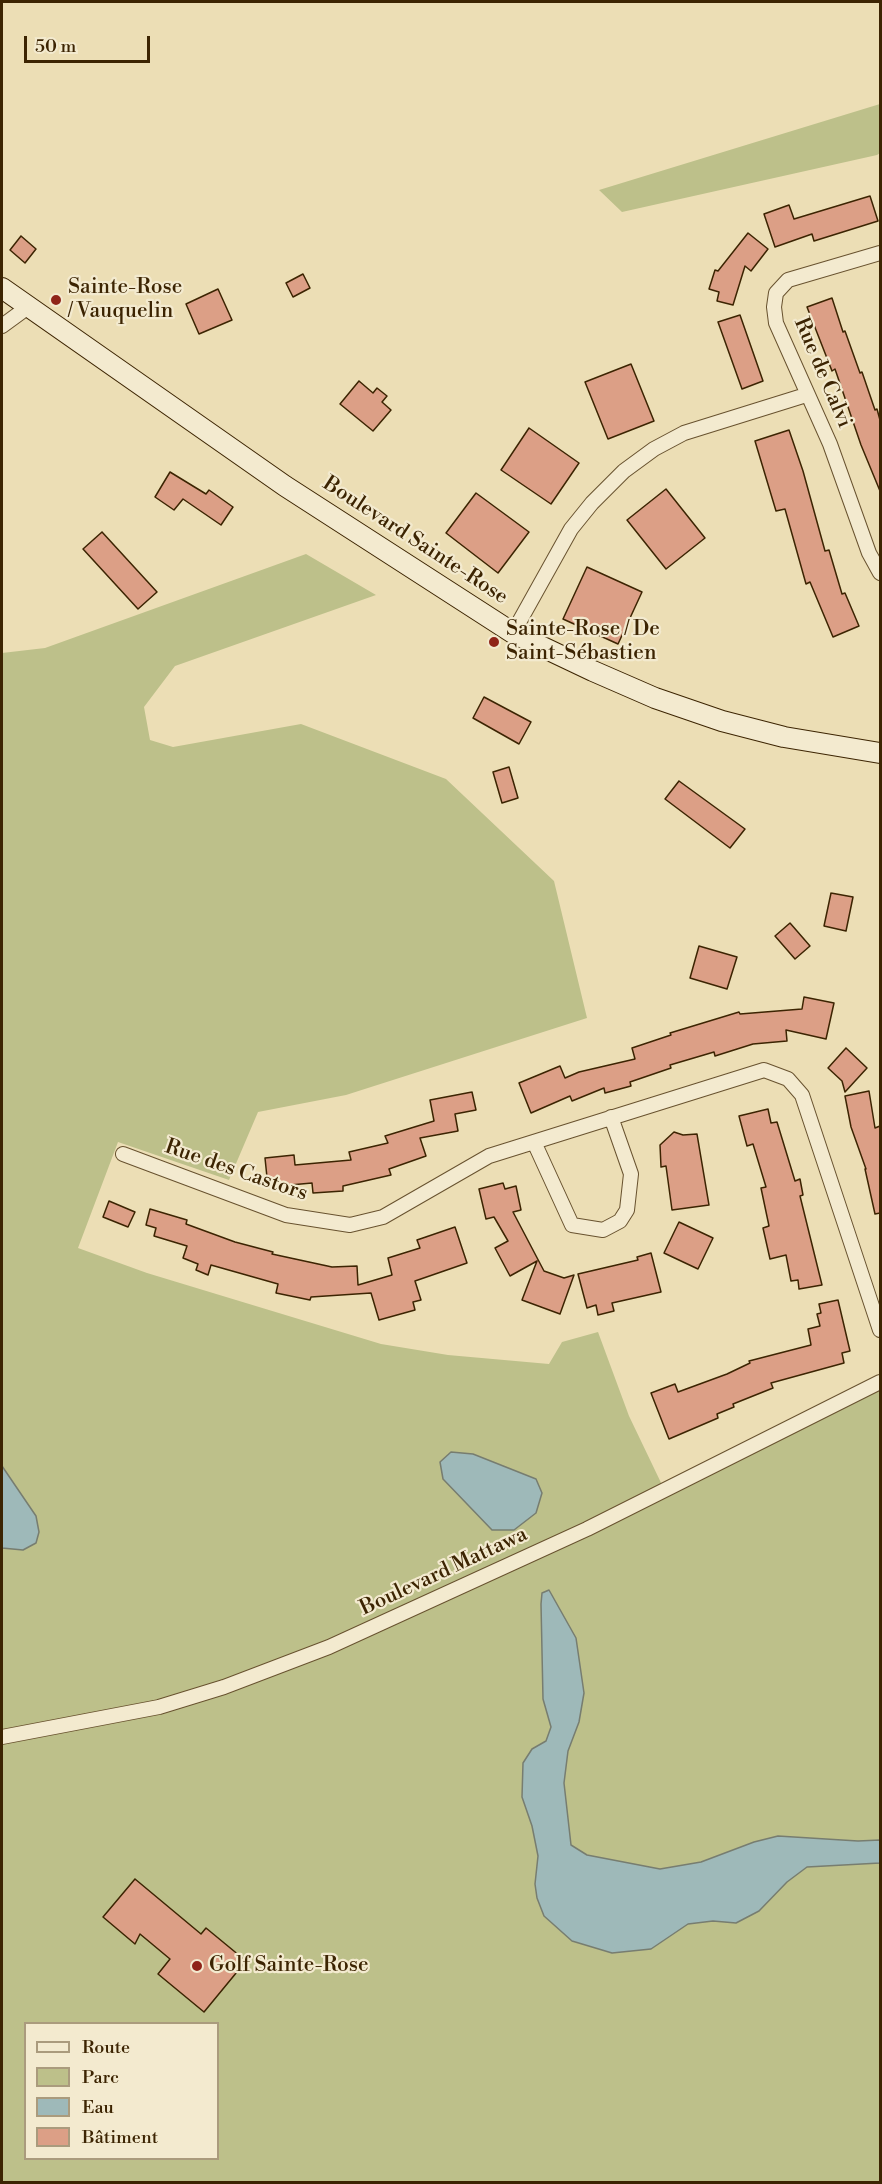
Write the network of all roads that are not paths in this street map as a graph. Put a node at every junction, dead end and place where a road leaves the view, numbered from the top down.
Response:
1 (880, 253) edge
2 (2, 288) edge
3 (28, 307) junction
4 (2, 326) edge
5 (806, 394) junction
6 (880, 573) edge
7 (513, 633) junction
8 (880, 753) edge
9 (610, 1118) junction
10 (534, 1142) junction
11 (123, 1154) dead end
12 (880, 1330) edge
13 (880, 1382) edge
14 (2, 1737) edge

1 - 5 street, Rue de Calvi
2 - 3 street, Boulevard Sainte-Rose
3 - 4 street
3 - 7 street, Boulevard Sainte-Rose
5 - 6 street, Rue de Calvi
5 - 7 street
7 - 8 street, Boulevard Sainte-Rose
9 - 10 street, Rue des Castors
9 - 10 street
9 - 12 street, Rue des Castors
10 - 11 street, Rue des Castors
13 - 14 street, Boulevard Mattawa

